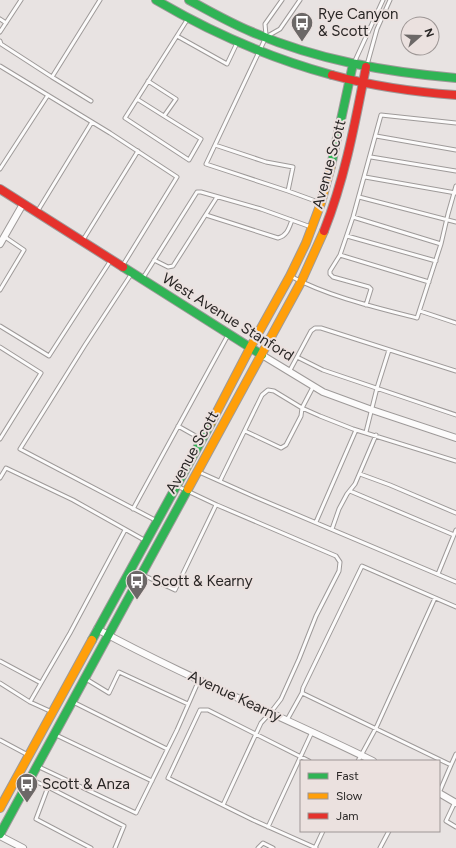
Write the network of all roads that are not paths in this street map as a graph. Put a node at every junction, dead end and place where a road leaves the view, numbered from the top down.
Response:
1 (21, 0) edge
2 (100, 0) edge
3 (156, 0) edge
4 (282, 0) edge
5 (300, 0) edge
6 (382, 0) edge
7 (390, 0) edge
8 (191, 1) edge
9 (188, 18) junction
10 (0, 19) edge
11 (6, 23) junction
12 (0, 32) edge
13 (177, 36) junction
14 (266, 37) junction
15 (0, 41) edge
16 (238, 42) junction
17 (259, 51) junction
18 (353, 64) junction
19 (0, 66) edge
20 (366, 67) junction
21 (52, 77) junction
22 (456, 78) edge
23 (350, 80) junction
24 (148, 81) junction
25 (363, 83) junction
26 (455, 94) edge
27 (48, 95) junction
28 (137, 99) junction
29 (91, 101) dead end
30 (164, 116) junction
31 (92, 122) junction
32 (456, 123) edge
33 (376, 136) junction
34 (215, 145) junction
35 (456, 150) edge
36 (138, 151) junction
37 (371, 156) junction
38 (0, 159) edge
39 (5, 162) junction
40 (0, 169) edge
41 (456, 171) edge
42 (365, 177) junction
43 (456, 186) edge
44 (0, 189) edge
45 (288, 191) junction
46 (455, 192) edge
47 (217, 196) junction
48 (359, 197) junction
49 (321, 203) junction
50 (24, 204) junction
51 (37, 212) junction
52 (206, 215) junction
53 (353, 217) junction
54 (292, 220) junction
55 (446, 220) junction
56 (456, 222) edge
57 (312, 227) junction
58 (347, 236) junction
59 (4, 237) junction
60 (82, 241) junction
61 (0, 244) edge
62 (441, 244) junction
63 (340, 255) junction
64 (111, 260) junction
65 (154, 260) junction
66 (436, 261) junction
67 (122, 267) junction
68 (132, 273) junction
69 (290, 276) junction
70 (142, 279) junction
71 (301, 282) junction
72 (429, 282) junction
73 (0, 290) edge
74 (366, 305) junction
75 (420, 311) junction
76 (456, 323) edge
77 (0, 326) edge
78 (229, 334) junction
79 (0, 347) edge
80 (250, 348) junction
81 (389, 350) junction
82 (262, 355) junction
83 (298, 357) junction
84 (456, 371) edge
85 (289, 372) junction
86 (313, 387) junction
87 (377, 388) junction
88 (302, 408) junction
89 (372, 410) junction
90 (456, 416) edge
91 (178, 426) junction
92 (356, 430) junction
93 (245, 431) junction
94 (366, 432) junction
95 (376, 435) junction
96 (456, 438) edge
97 (0, 439) edge
98 (201, 439) junction
99 (456, 461) edge
100 (198, 471) junction
101 (360, 474) junction
102 (0, 478) edge
103 (220, 481) junction
104 (177, 486) junction
105 (350, 491) junction
106 (187, 492) junction
107 (216, 505) junction
108 (133, 509) junction
109 (456, 513) edge
110 (157, 521) junction
111 (316, 522) junction
112 (332, 529) junction
113 (125, 530) junction
114 (456, 530) edge
115 (454, 535) junction
116 (146, 541) junction
117 (438, 574) junction
118 (141, 575) junction
119 (456, 582) edge
120 (435, 598) junction
121 (456, 607) edge
122 (97, 629) junction
123 (108, 635) junction
124 (0, 661) edge
125 (84, 678) junction
126 (199, 680) junction
127 (41, 682) junction
128 (0, 683) edge
129 (302, 693) junction
130 (30, 702) junction
131 (72, 702) junction
132 (188, 704) junction
133 (52, 712) junction
134 (271, 712) junction
135 (287, 720) junction
136 (376, 728) junction
137 (312, 732) junction
138 (54, 734) junction
139 (256, 735) junction
140 (0, 740) edge
141 (167, 749) junction
142 (456, 754) edge
143 (29, 755) junction
144 (301, 757) junction
145 (359, 758) edge
146 (307, 760) edge
147 (451, 765) junction
148 (37, 766) junction
149 (30, 779) junction
150 (152, 781) junction
151 (48, 788) junction
152 (440, 791) edge
153 (440, 794) edge
154 (456, 802) edge
155 (223, 805) junction
156 (0, 808) edge
157 (268, 827) junction
158 (456, 827) edge
159 (323, 832) edge
160 (388, 832) edge
161 (0, 835) edge
162 (23, 848) edge
163 (91, 848) edge
164 (115, 848) edge
165 (258, 848) edge
166 (273, 848) edge
167 (316, 848) edge
168 (380, 848) edge

1 - 11 lane
2 - 21 lane
3 - 9 main road
4 - 14 lane
5 - 14 lane
6 - 18 lane
7 - 20 lane
8 - 14 main road
9 - 13 lane
9 - 16 main road
10 - 11 lane
11 - 12 lane
13 - 16 lane
13 - 24 lane
14 - 17 lane
14 - 18 main road
15 - 21 lane
16 - 17 main road
17 - 23 main road
17 - 34 lane
18 - 20 main road
18 - 23 main road, Avenue Scott
19 - 27 lane
20 - 22 main road
20 - 25 main road, Avenue Scott
21 - 29 lane
23 - 25 main road
23 - 49 main road, Avenue Scott
24 - 28 lane
24 - 30 lane
25 - 26 main road
25 - 71 main road, Avenue Scott
27 - 31 lane
27 - 39 lane
28 - 30 lane
28 - 30 lane
31 - 36 lane
31 - 51 lane
32 - 33 lane
33 - 35 lane
33 - 37 lane
34 - 45 lane
34 - 45 lane
36 - 60 lane
36 - 67 lane
37 - 41 lane
37 - 42 lane
38 - 39 lane
39 - 40 lane
42 - 46 lane
42 - 48 lane
43 - 46 lane
44 - 50 main road, West Avenue Stanford
45 - 49 lane
46 - 55 lane
47 - 52 lane
47 - 54 lane
47 - 65 lane
48 - 53 lane
48 - 55 lane
49 - 57 main road, Avenue Scott
50 - 51 main road, West Avenue Stanford
50 - 59 street
51 - 60 main road, West Avenue Stanford
52 - 54 lane
52 - 65 lane
53 - 58 lane
53 - 62 lane
54 - 57 lane
55 - 56 lane
55 - 62 lane
57 - 69 main road, Avenue Scott
58 - 63 lane
58 - 66 lane
59 - 61 street
59 - 73 lane
60 - 64 main road, West Avenue Stanford
62 - 66 lane
63 - 72 lane
63 - 74 lane
64 - 67 main road, West Avenue Stanford
64 - 77 lane
65 - 70 lane
66 - 72 lane
67 - 68 main road, West Avenue Stanford
68 - 70 main road, West Avenue Stanford
68 - 108 lane
69 - 71 lane
69 - 80 main road, Avenue Scott
70 - 78 main road, West Avenue Stanford
71 - 74 lane
71 - 82 main road, Avenue Scott
72 - 75 lane
74 - 75 lane
75 - 76 lane
78 - 80 main road, West Avenue Stanford
78 - 91 lane
79 - 97 lane
80 - 82 main road, West Avenue Stanford
80 - 98 main road, Avenue Scott
81 - 83 lane
81 - 84 lane
81 - 87 lane
82 - 85 street, West Avenue Stanford
82 - 100 main road, Avenue Scott
83 - 85 lane
83 - 87 lane
85 - 86 street, West Avenue Stanford
86 - 88 lane
86 - 89 street, West Avenue Stanford
87 - 89 lane
87 - 90 lane
88 - 92 lane
88 - 93 lane
88 - 93 lane
89 - 94 lane
89 - 96 street, West Avenue Stanford
91 - 98 lane
91 - 108 lane
92 - 94 lane
92 - 111 lane
93 - 103 lane
94 - 95 lane
95 - 99 lane
95 - 101 lane
98 - 104 main road, Avenue Scott
100 - 103 lane
100 - 106 main road, Avenue Scott
101 - 105 lane
101 - 109 lane
102 - 113 lane
103 - 111 lane
104 - 106 lane
104 - 110 main road, Avenue Scott
105 - 112 lane
105 - 115 lane
106 - 107 lane
106 - 118 main road, Avenue Scott
107 - 118 lane
107 - 134 lane
108 - 110 lane
110 - 116 main road, Avenue Scott
111 - 112 lane
112 - 117 lane
113 - 116 lane
113 - 127 lane
114 - 115 lane
115 - 117 lane
116 - 122 main road, Avenue Scott
117 - 119 lane
118 - 123 main road, Avenue Scott
120 - 121 lane
120 - 129 lane
120 - 136 lane
122 - 123 street, Avenue Kearny
122 - 133 main road, Avenue Scott
123 - 125 main road, Avenue Scott
123 - 126 street, Avenue Kearny
124 - 127 lane
125 - 131 main road, Avenue Scott
125 - 132 lane
126 - 132 lane
126 - 134 street, Avenue Kearny
127 - 130 lane
128 - 130 lane
129 - 135 lane
129 - 136 lane
130 - 133 lane
131 - 138 main road, Avenue Scott
131 - 141 lane
132 - 141 lane
133 - 143 main road, Avenue Scott
134 - 135 street, Avenue Kearny
134 - 139 lane
135 - 137 street, Avenue Kearny
136 - 145 lane
136 - 147 lane
137 - 144 lane
137 - 145 street, Avenue Kearny
138 - 148 main road, Avenue Scott
138 - 150 lane
139 - 144 lane
139 - 155 lane
139 - 155 lane
140 - 143 lane
141 - 150 lane
142 - 147 lane
143 - 156 main road, Avenue Scott
144 - 146 lane
144 - 157 lane
147 - 152 lane
148 - 149 main road, Avenue Scott
148 - 150 lane
149 - 151 lane
149 - 161 main road, Avenue Scott
151 - 163 lane
151 - 164 lane
153 - 154 street
154 - 158 lane
155 - 157 lane
157 - 167 lane
159 - 167 lane
160 - 168 lane
161 - 162 street
165 - 166 lane

